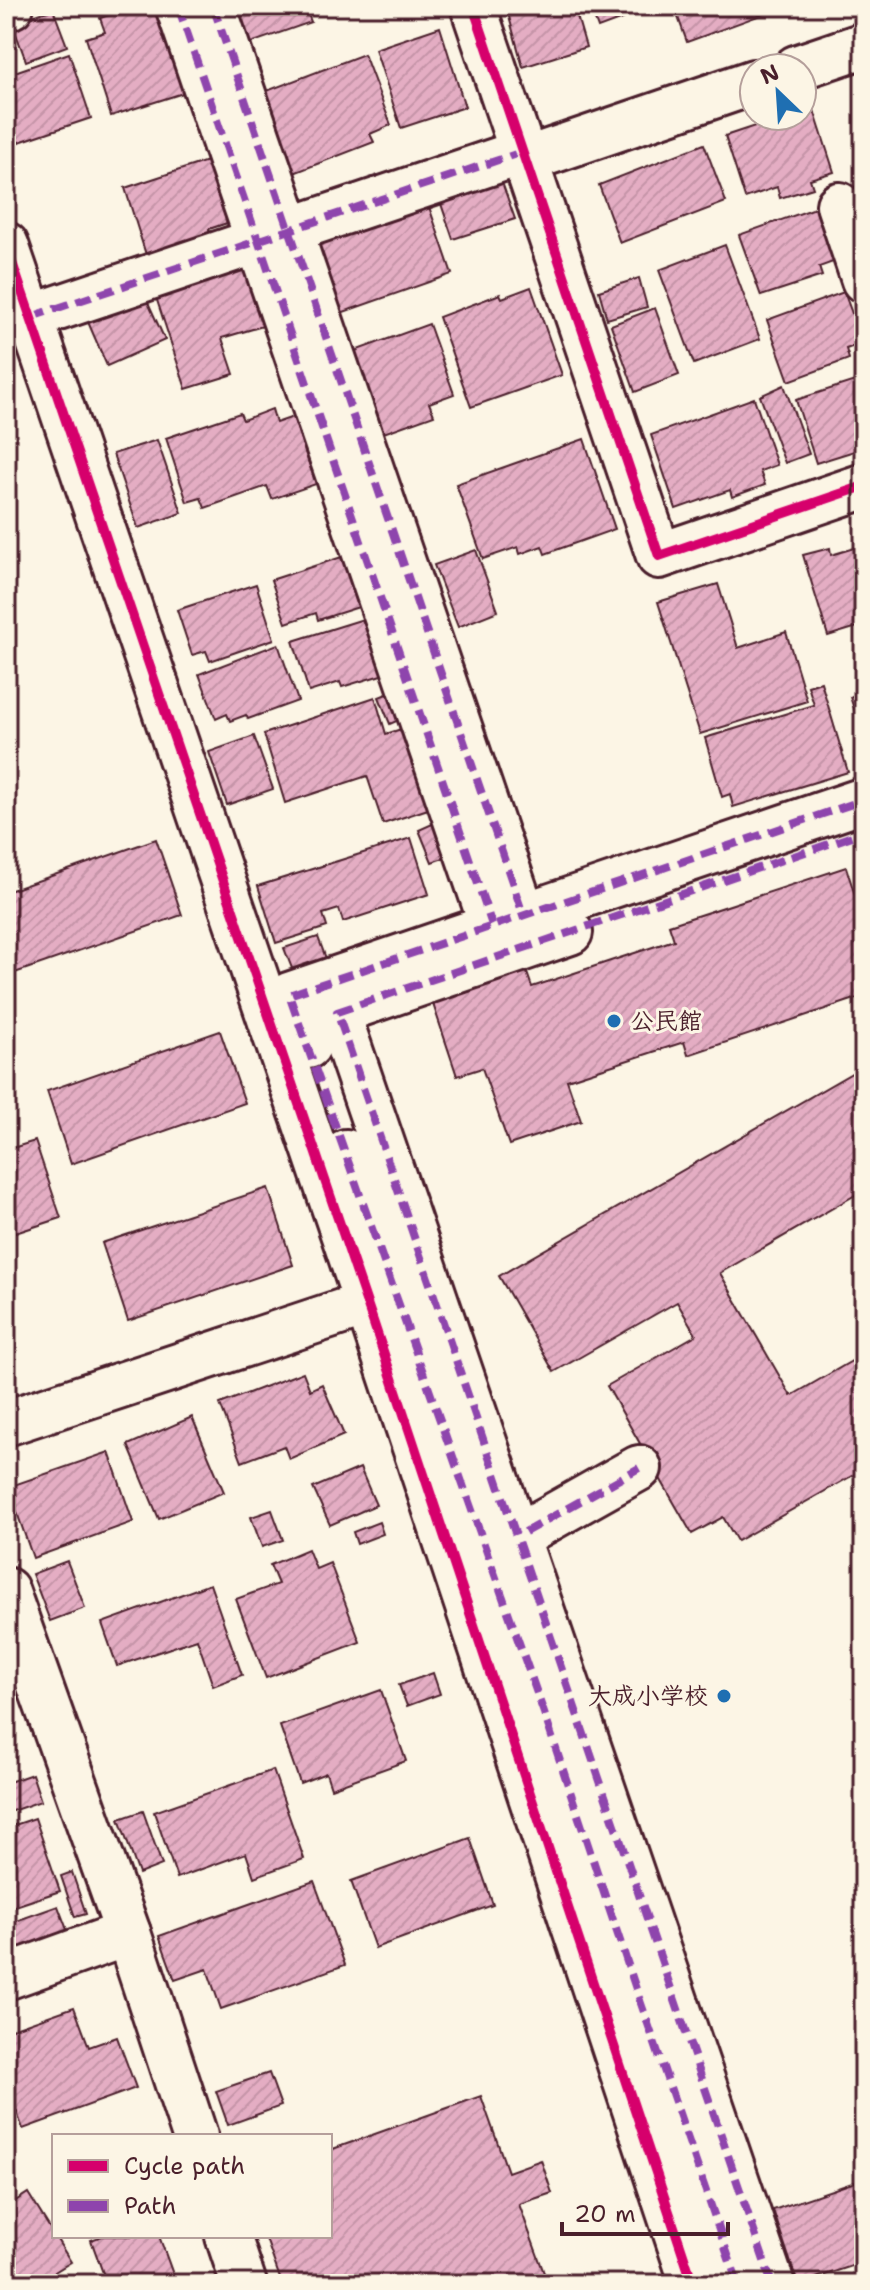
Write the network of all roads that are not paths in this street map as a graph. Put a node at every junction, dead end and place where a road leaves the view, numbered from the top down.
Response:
1 (178, 6) edge
2 (213, 6) edge
3 (473, 6) edge
4 (864, 45) edge
5 (818, 61) edge
6 (738, 87) edge
7 (523, 156) junction
8 (839, 205) dead end
9 (274, 235) junction
10 (6, 245) edge
11 (864, 280) edge
12 (31, 317) junction
13 (864, 486) edge
14 (864, 800) edge
15 (864, 832) edge
16 (508, 921) junction
17 (366, 1304) junction
18 (6, 1423) edge
19 (639, 1468) dead end
20 (525, 1532) dead end
21 (6, 1590) edge
22 (128, 1933) junction
23 (6, 1977) edge
24 (194, 2134) edge
25 (229, 2238) edge
26 (244, 2284) edge
27 (693, 2284) edge
28 (738, 2284) edge
29 (772, 2284) edge

1 - 9 street
2 - 9 street
3 - 7 street
4 - 5 street
6 - 7 street
7 - 9 street
7 - 13 street
8 - 11 street
9 - 12 street
9 - 16 street
10 - 12 street
12 - 17 street
14 - 16 street
15 - 29 street
16 - 28 street
17 - 18 street
17 - 27 street
19 - 20 street
21 - 22 street
22 - 23 street
22 - 24 street
25 - 26 street

